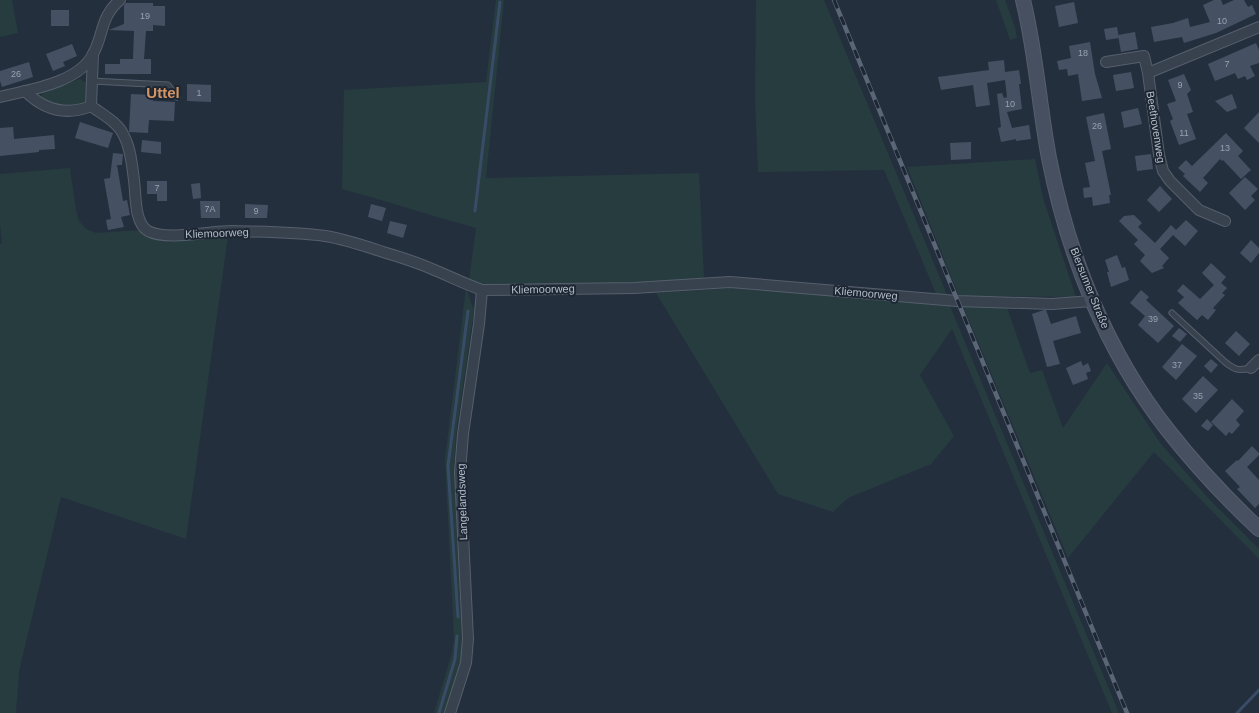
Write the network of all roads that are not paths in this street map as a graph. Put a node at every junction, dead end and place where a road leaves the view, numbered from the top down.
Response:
1 (120, 0) edge
2 (1023, 0) edge
3 (1259, 27) edge
4 (93, 54) junction
5 (1106, 62) dead end
6 (1148, 73) junction
7 (92, 81) junction
8 (25, 91) junction
9 (0, 97) edge
10 (176, 97) dead end
11 (91, 106) junction
12 (1225, 221) dead end
13 (482, 290) junction
14 (1092, 301) junction
15 (1172, 313) dead end
16 (1259, 360) edge
17 (1251, 368) joint
18 (1259, 529) edge
19 (450, 713) edge

1 - 4 street
2 - 14 main road, Blersumer Straße
3 - 6 street
4 - 7 street
4 - 8 street
5 - 6 street, Beethovenweg
6 - 12 street, Beethovenweg
7 - 10 lane
7 - 11 street
8 - 9 street
8 - 11 street
11 - 13 street, Kliemoorweg
13 - 14 street, Kliemoorweg
13 - 19 street, Langelandsweg
14 - 18 main road, Blersumer Straße
15 - 17 lane
16 - 17 street

